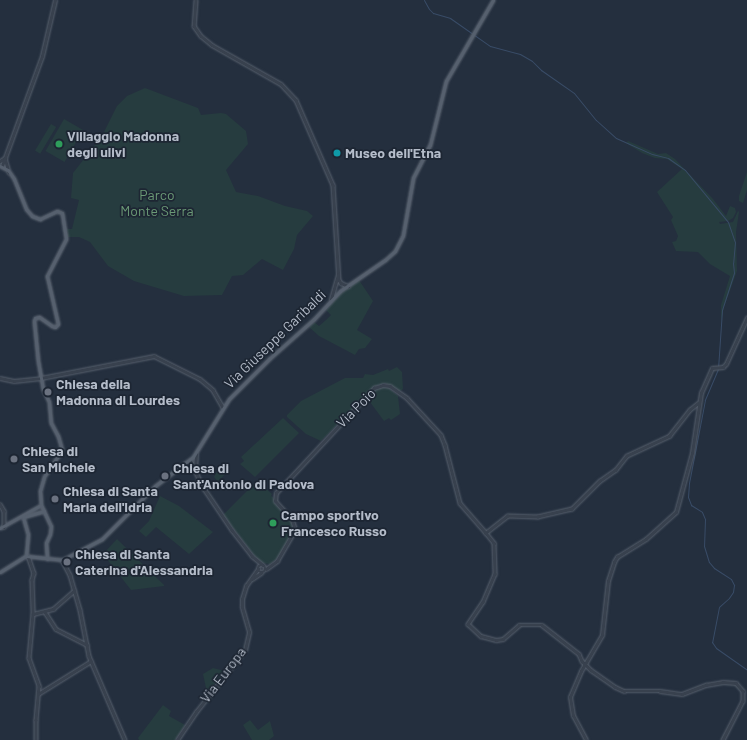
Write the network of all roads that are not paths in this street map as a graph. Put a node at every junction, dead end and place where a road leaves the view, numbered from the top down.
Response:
1 (55, 0) edge
2 (196, 0) edge
3 (493, 0) edge
4 (5, 158) junction
5 (0, 161) edge
6 (1, 166) edge
7 (9, 172) junction
8 (338, 273) junction
9 (341, 284) junction
10 (336, 286) junction
11 (348, 286) junction
12 (340, 291) junction
13 (329, 304) junction
14 (747, 318) edge
15 (0, 378) edge
16 (41, 378) junction
17 (699, 403) junction
18 (223, 407) junction
19 (196, 453) junction
20 (190, 460) junction
21 (186, 463) junction
22 (195, 474) junction
23 (0, 504) edge
24 (41, 505) junction
25 (44, 512) junction
26 (23, 517) junction
27 (2, 527) edge
28 (486, 533) junction
29 (27, 556) junction
30 (252, 556) junction
31 (47, 559) junction
32 (62, 560) junction
33 (274, 564) junction
34 (263, 566) junction
35 (258, 568) junction
36 (266, 568) junction
37 (0, 572) edge
38 (262, 573) junction
39 (249, 582) junction
40 (74, 591) junction
41 (45, 612) junction
42 (33, 614) junction
43 (87, 645) junction
44 (588, 660) junction
45 (91, 661) junction
46 (585, 664) junction
47 (591, 670) junction
48 (38, 694) junction
49 (36, 740) edge
50 (124, 740) edge
51 (177, 740) edge
52 (586, 740) edge
53 (723, 740) edge

1 - 4 street
2 - 8 street
3 - 11 main road, Via Giuseppe Garibaldi
4 - 5 street
4 - 6 street
4 - 7 street
6 - 7 main road
7 - 16 main road
8 - 9 street
8 - 10 street
9 - 11 street
9 - 12 street
10 - 12 street
10 - 13 street
11 - 12 main road, Via Giuseppe Garibaldi
12 - 13 main road, Via Giuseppe Garibaldi
13 - 18 main road, Via Giuseppe Garibaldi
14 - 17 street
15 - 16 street
16 - 18 street
16 - 24 main road
17 - 28 street
17 - 44 street
18 - 19 main road, Via Giuseppe Garibaldi
19 - 20 main road, Via Giuseppe Garibaldi
19 - 22 street
20 - 21 main road, Via Giuseppe Garibaldi
20 - 22 street
21 - 22 street
21 - 32 main road, Via Giuseppe Garibaldi
22 - 30 street
23 - 27 street
24 - 25 main road
24 - 26 main road
25 - 26 main road
25 - 31 main road
26 - 27 main road
26 - 29 main road
28 - 33 street, Via Poio
28 - 46 street
29 - 31 main road
29 - 37 main road
29 - 42 street
30 - 34 street
30 - 35 street
31 - 32 main road
32 - 40 street
33 - 34 street
33 - 36 street
34 - 35 street
34 - 36 street
35 - 38 street
35 - 39 street, Via Europa
36 - 38 street
38 - 39 street
39 - 51 street, Via Europa
40 - 41 street
40 - 43 street
41 - 42 street
41 - 43 street
42 - 48 street
43 - 45 street
44 - 46 street
44 - 47 street
45 - 48 street
45 - 50 street
46 - 47 street
46 - 52 street
47 - 53 street
48 - 49 street

